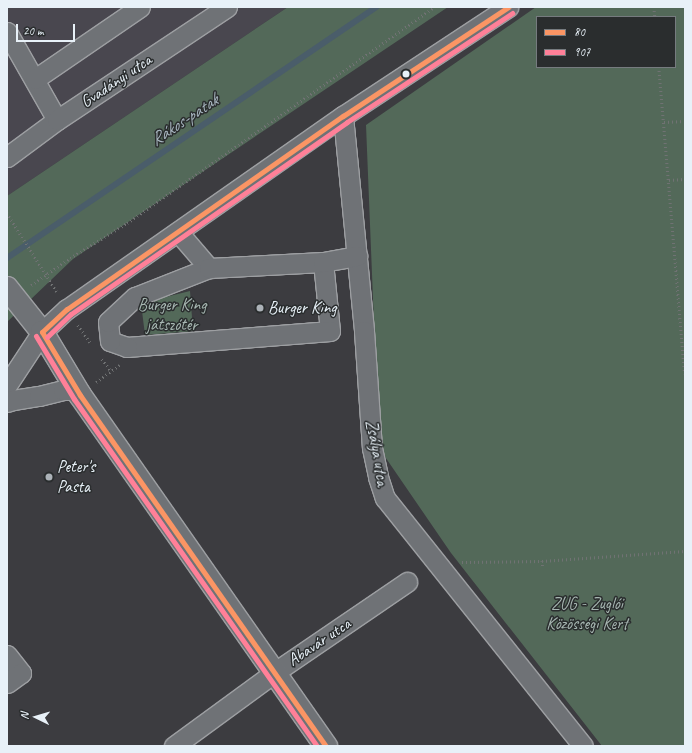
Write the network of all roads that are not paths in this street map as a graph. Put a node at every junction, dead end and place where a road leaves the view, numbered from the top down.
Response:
1 (227, 7) edge
2 (508, 7) edge
3 (134, 9) edge
4 (9, 39) edge
5 (35, 79) junction
6 (343, 116) junction
7 (57, 120) junction
8 (7, 157) edge
9 (178, 232) junction
10 (357, 256) junction
11 (323, 262) junction
12 (209, 268) junction
13 (10, 293) edge
14 (42, 332) junction
15 (7, 385) edge
16 (77, 390) junction
17 (7, 402) edge
18 (406, 582) dead end
19 (7, 655) edge
20 (276, 672) junction
21 (7, 683) edge
22 (174, 746) edge
23 (326, 746) edge
24 (583, 746) edge

1 - 7 street, Gvadányi utca
2 - 6 street
3 - 5 street
4 - 5 street
5 - 7 street
6 - 9 street
6 - 10 street, Zsálya utca
7 - 8 street, Gvadányi utca
9 - 12 street
9 - 14 street
10 - 11 street
10 - 24 street, Zsálya utca
11 - 12 street
11 - 12 street
13 - 14 main road
14 - 15 street
14 - 16 main road
16 - 17 street
16 - 20 main road
18 - 20 street, Abavár utca
19 - 21 street
20 - 22 street, Abavár utca
20 - 23 main road

